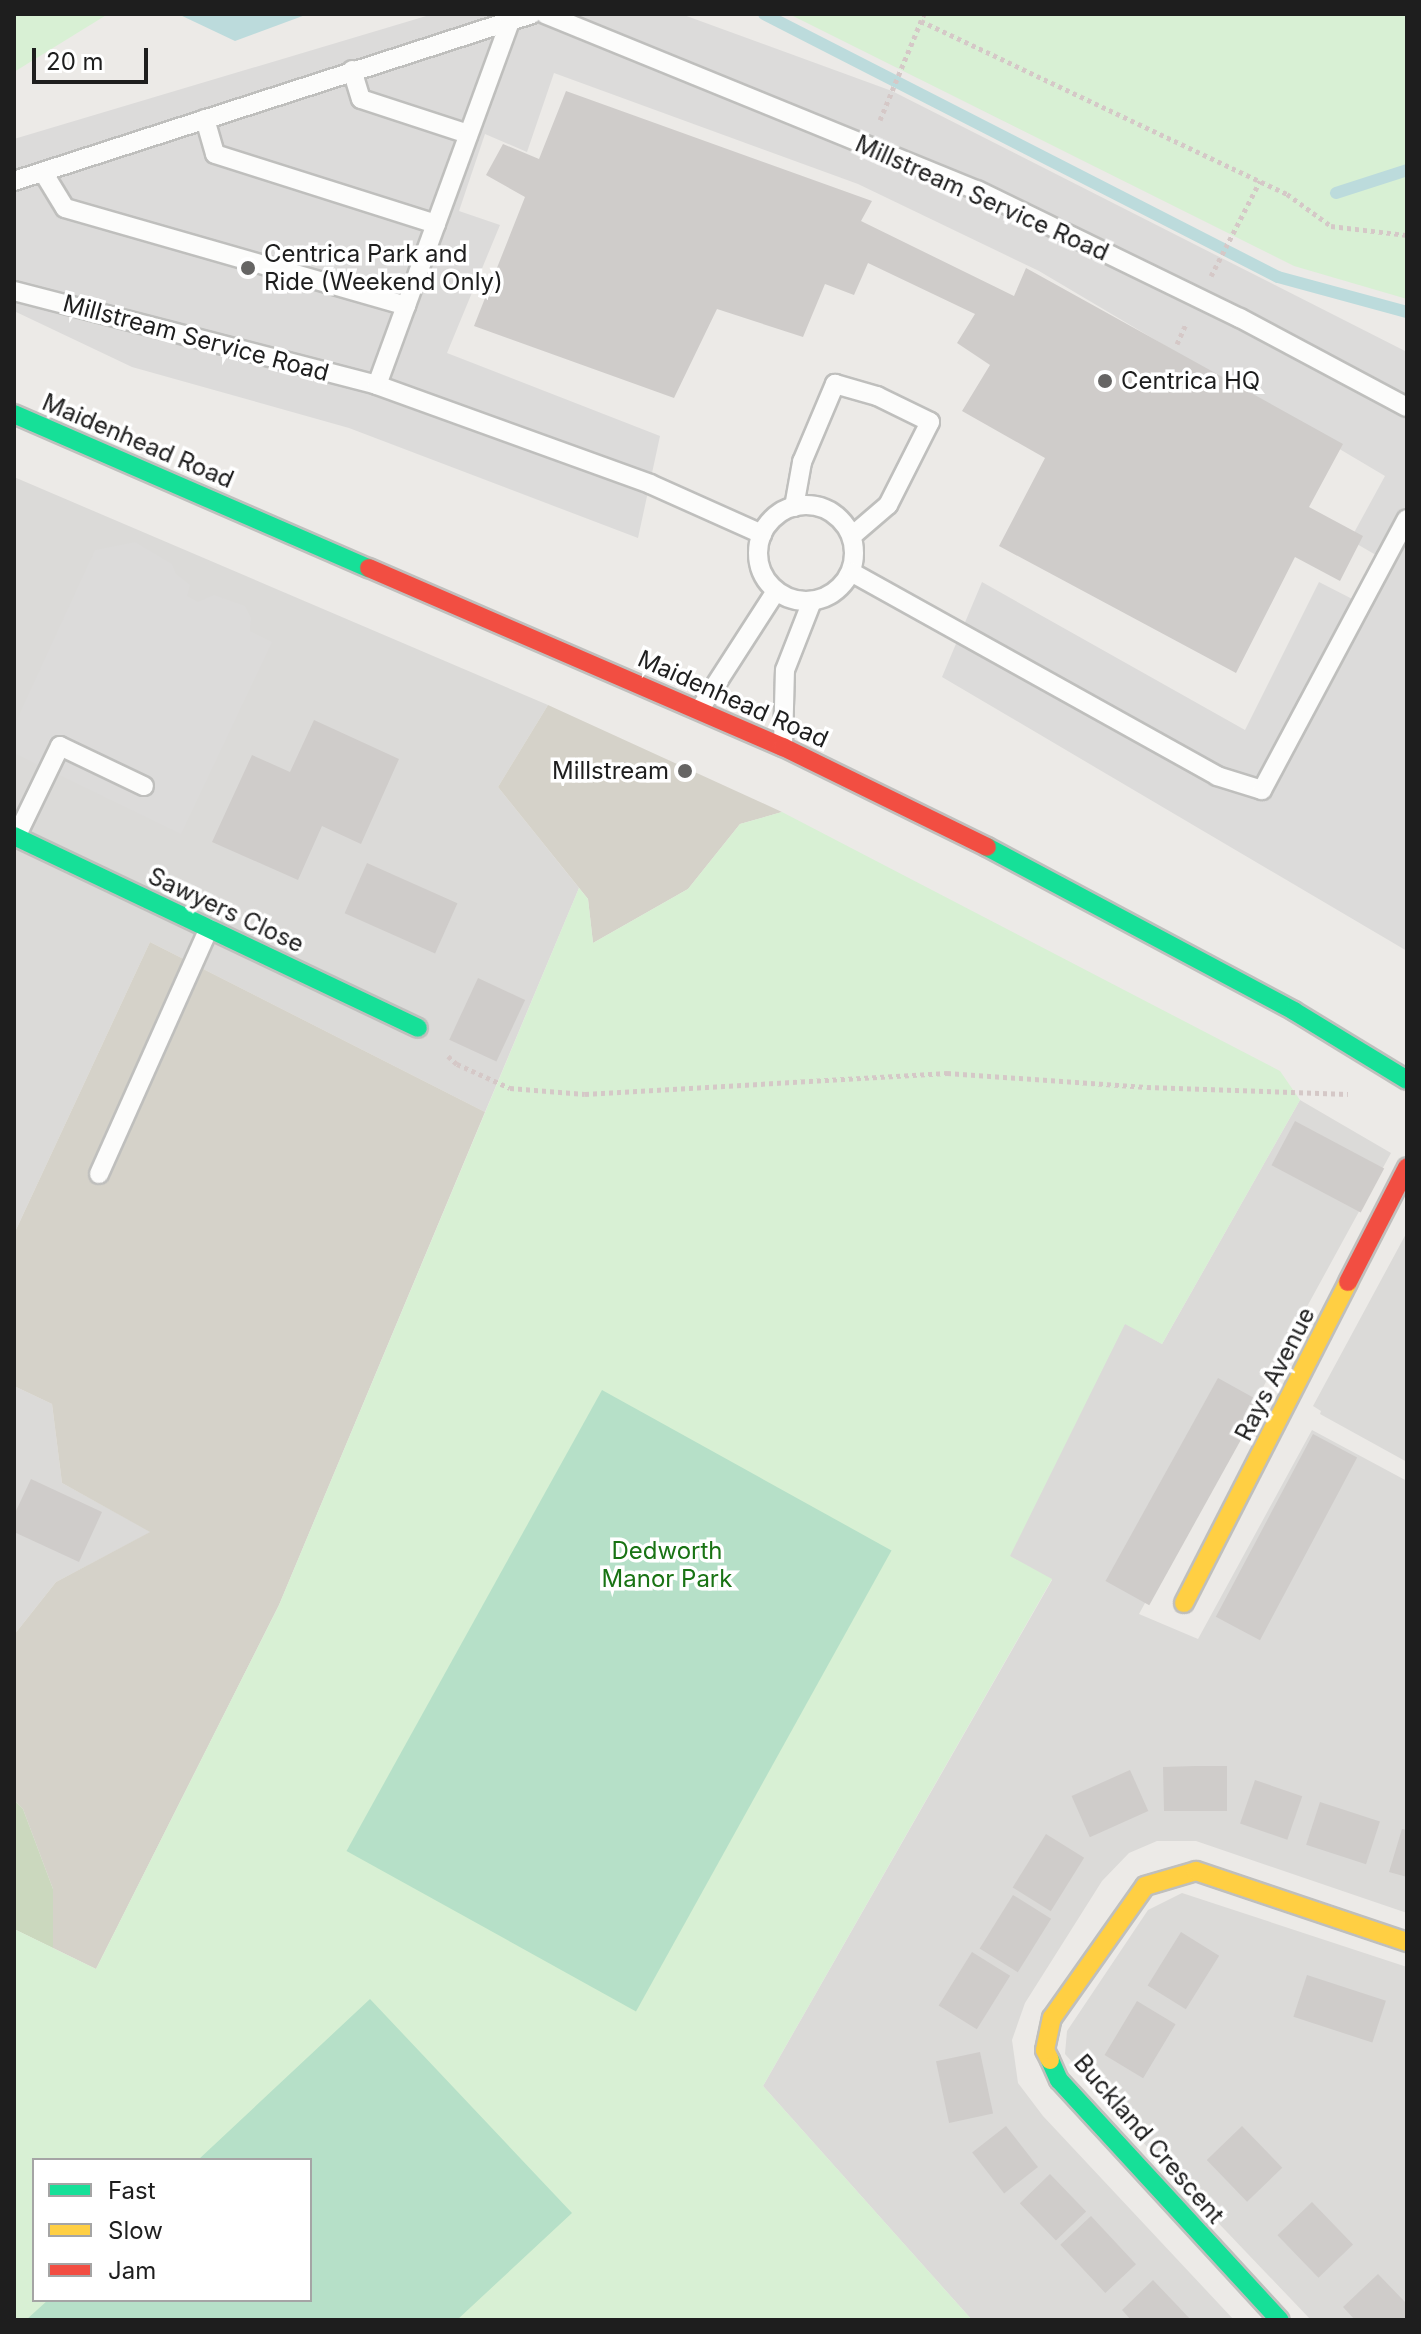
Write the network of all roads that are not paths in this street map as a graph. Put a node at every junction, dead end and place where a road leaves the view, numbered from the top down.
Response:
1 (532, 14) edge
2 (545, 14) edge
3 (511, 18) junction
4 (352, 70) junction
5 (205, 119) junction
6 (468, 134) junction
7 (43, 172) junction
8 (14, 181) edge
9 (436, 224) junction
10 (14, 291) edge
11 (406, 306) junction
12 (377, 385) junction
13 (1407, 407) edge
14 (14, 414) edge
15 (794, 507) junction
16 (1407, 519) edge
17 (762, 534) junction
18 (852, 536) junction
19 (851, 572) junction
20 (776, 591) junction
21 (812, 601) junction
22 (700, 709) junction
23 (783, 747) junction
24 (144, 786) dead end
25 (15, 836) edge
26 (209, 928) junction
27 (418, 1028) road end
28 (1407, 1080) edge
29 (1407, 1167) edge
30 (99, 1174) dead end
31 (1184, 1603) dead end
32 (1407, 1942) edge
33 (1280, 2320) edge

1 - 3 lane
2 - 13 lane, Millstream Service Road
3 - 4 lane
3 - 6 lane
4 - 5 lane
4 - 6 lane
5 - 7 lane
5 - 9 lane
6 - 9 lane
7 - 8 lane
7 - 11 lane
9 - 11 lane
10 - 12 lane, Millstream Service Road
11 - 12 lane
12 - 17 lane, Millstream Service Road
14 - 22 street, Maidenhead Road
15 - 17 lane
15 - 18 lane
15 - 18 lane
16 - 19 lane
17 - 20 lane
18 - 19 lane
19 - 21 lane
20 - 21 lane
20 - 22 lane
21 - 23 lane
22 - 23 street, Maidenhead Road
23 - 28 street, Maidenhead Road
24 - 25 lane
25 - 26 street, Sawyers Close
26 - 27 street, Sawyers Close
26 - 30 lane
29 - 31 street, Rays Avenue
32 - 33 street, Buckland Crescent

